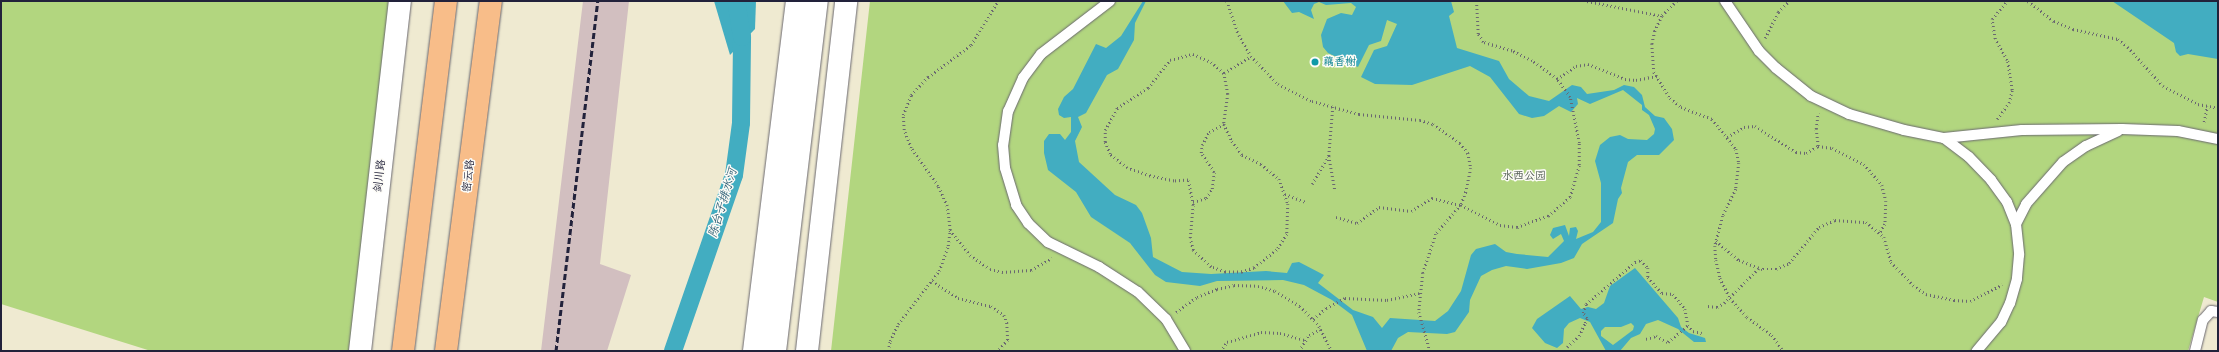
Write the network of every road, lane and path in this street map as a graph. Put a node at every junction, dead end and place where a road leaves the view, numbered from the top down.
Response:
1 (400, 1) edge
2 (446, 1) edge
3 (491, 1) edge
4 (797, 1) edge
5 (817, 1) edge
6 (825, 1) edge
7 (846, 1) edge
8 (998, 1) edge
9 (1110, 1) edge
10 (1227, 1) edge
11 (1476, 1) edge
12 (1587, 1) edge
13 (1676, 1) edge
14 (1725, 1) edge
15 (1789, 1) edge
16 (2007, 1) edge
17 (2028, 1) edge
18 (1662, 16) junction
19 (1759, 51) junction
20 (1251, 56) junction
21 (1224, 73) junction
22 (1656, 76) junction
23 (1557, 79) junction
24 (1822, 102) junction
25 (2208, 106) junction
26 (1333, 107) junction
27 (2218, 108) edge
28 (1224, 124) junction
29 (2122, 129) junction
30 (1990, 133) junction
31 (2202, 135) junction
32 (1727, 137) junction
33 (1944, 138) junction
34 (2218, 139) edge
35 (1818, 146) junction
36 (1329, 156) junction
37 (1312, 184) dead end
38 (1335, 189) dead end
39 (1284, 193) junction
40 (1193, 202) junction
41 (1306, 202) dead end
42 (1461, 205) junction
43 (1336, 217) dead end
44 (2016, 224) junction
45 (950, 230) junction
46 (1880, 233) junction
47 (1716, 241) junction
48 (1061, 249) junction
49 (1759, 268) junction
50 (2018, 273) junction
51 (932, 281) junction
52 (1419, 293) junction
53 (1730, 298) junction
54 (1708, 306) dead end
55 (2218, 312) edge
56 (1166, 319) junction
57 (1313, 319) junction
58 (1688, 325) junction
59 (1321, 329) junction
60 (1702, 333) dead end
61 (1646, 339) dead end
62 (1305, 340) junction
63 (1567, 347) dead end
64 (360, 351) edge
65 (403, 351) edge
66 (446, 351) edge
67 (754, 351) edge
68 (775, 351) edge
69 (785, 351) edge
70 (807, 351) edge
71 (888, 351) edge
72 (998, 351) edge
73 (1185, 351) edge
74 (1220, 351) edge
75 (1299, 351) edge
76 (1332, 351) edge
77 (1430, 351) edge
78 (1783, 351) edge
79 (1978, 351) edge
80 (2195, 351) edge

1 - 64 street, 剑川路
2 - 65 highway
3 - 66 highway, 密云路
4 - 67 street
5 - 68 street
6 - 69 street
7 - 70 street
8 - 45 path
9 - 48 lane
10 - 20 path
11 - 23 path
12 - 18 path
13 - 18 path
14 - 19 lane
15 - 19 path
16 - 30 path
17 - 25 path
18 - 22 path
19 - 24 lane
20 - 21 path
20 - 26 path
21 - 28 path
21 - 40 path
22 - 23 path
22 - 32 path
23 - 42 path
24 - 33 lane
24 - 35 path
25 - 27 path
25 - 31 path
26 - 36 path
26 - 42 path
28 - 39 path
28 - 40 path
29 - 30 lane
29 - 31 lane
29 - 44 lane
30 - 33 lane
31 - 34 lane
32 - 35 path
32 - 47 path
33 - 44 lane
35 - 46 path
36 - 37 path
36 - 38 path
39 - 40 path
39 - 41 path
42 - 43 path
42 - 52 path
44 - 50 lane
45 - 48 path
45 - 51 path
46 - 49 path
46 - 50 path
47 - 49 path
47 - 53 path
48 - 56 lane
49 - 53 path
50 - 79 lane
51 - 71 path
51 - 72 path
52 - 57 path
52 - 77 path
53 - 54 path
53 - 78 path
55 - 80 lane
56 - 57 path
56 - 73 lane
57 - 59 path
58 - 60 path
58 - 61 path
58 - 63 path
59 - 62 path
59 - 76 path
62 - 74 path
62 - 75 path

